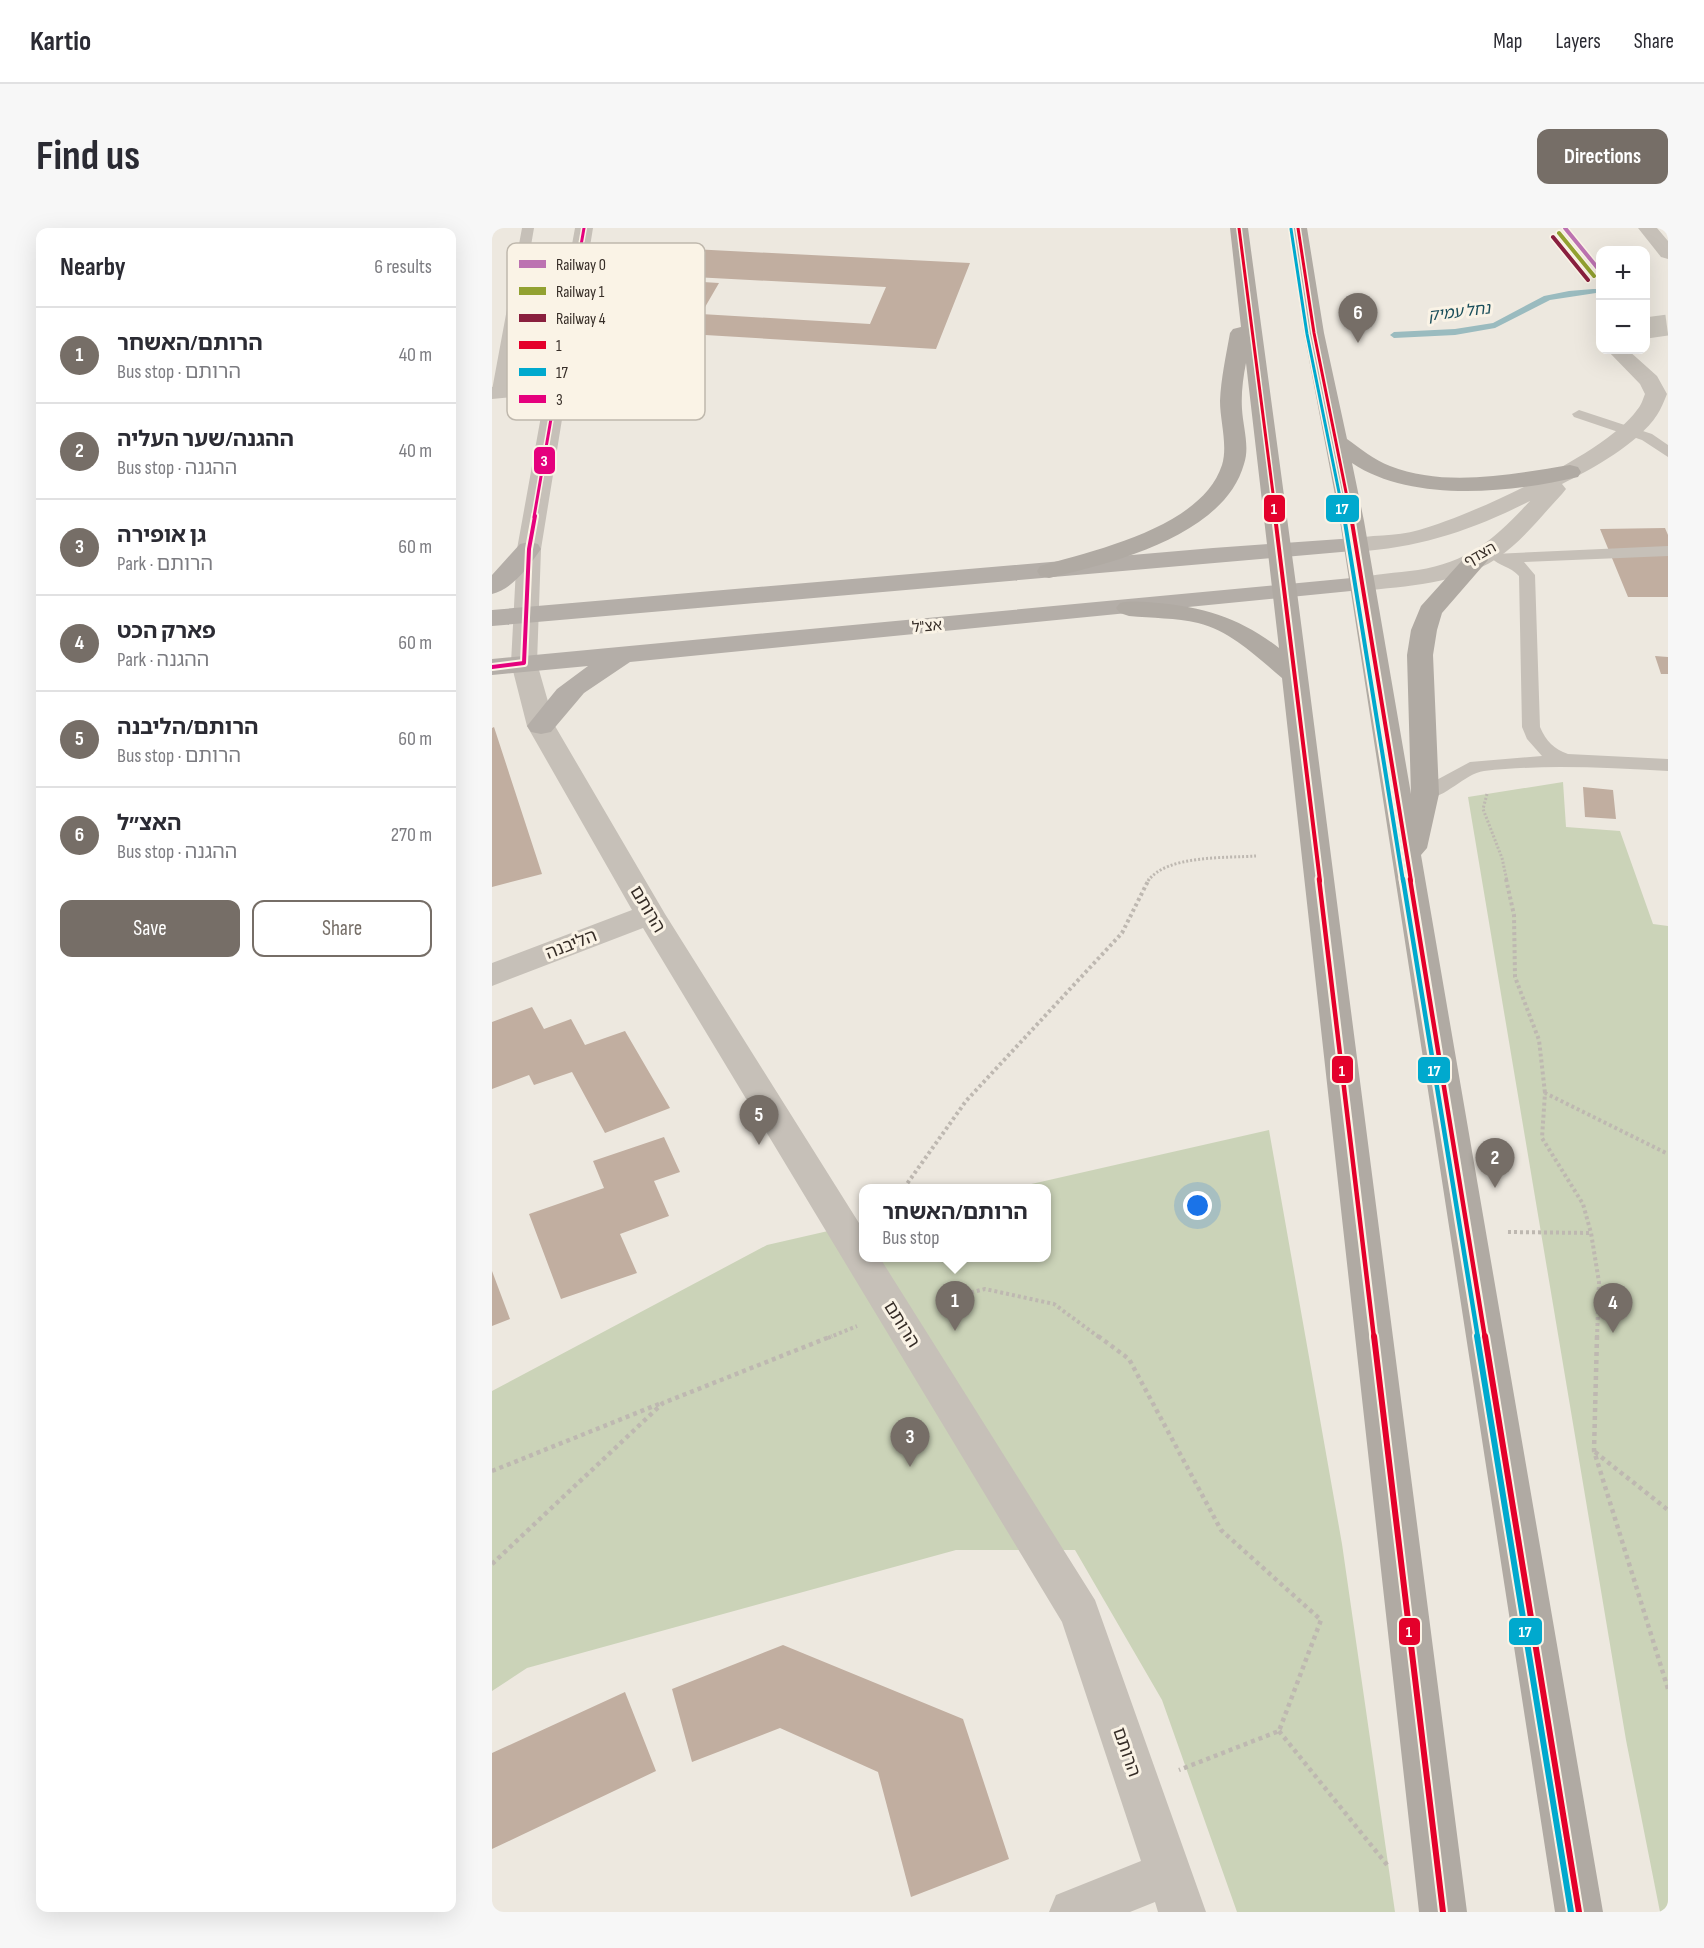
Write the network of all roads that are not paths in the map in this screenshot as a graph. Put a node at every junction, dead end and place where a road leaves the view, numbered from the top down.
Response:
1 (528, 228) edge
2 (584, 228) edge
3 (1239, 228) edge
4 (1298, 228) edge
5 (1647, 228) edge
6 (525, 243) edge
7 (581, 243) edge
8 (1668, 253) edge
9 (1246, 292) junction
10 (507, 333) edge
11 (1621, 354) edge
12 (495, 393) edge
13 (1579, 414) dead end
14 (551, 420) edge
15 (1629, 430) junction
16 (1338, 443) junction
17 (1668, 452) edge
18 (1570, 472) junction
19 (1355, 545) junction
20 (530, 549) junction
21 (1280, 550) junction
22 (1668, 551) edge
23 (1488, 559) junction
24 (1049, 571) junction
25 (1362, 584) junction
26 (492, 587) edge
27 (1285, 592) junction
28 (1129, 608) junction
29 (525, 615) junction
30 (492, 618) edge
31 (629, 654) junction
32 (524, 663) junction
33 (492, 667) edge
34 (1295, 676) junction
35 (542, 726) junction
36 (1566, 760) junction
37 (1668, 765) edge
38 (1425, 794) junction
39 (1409, 864) junction
40 (650, 914) junction
41 (492, 975) edge
42 (859, 1254) edge
43 (864, 1262) edge
44 (1175, 1892) edge
45 (1073, 1912) edge
46 (1443, 1912) edge
47 (1579, 1912) edge

1 - 6 lane
2 - 7 street, הרותם
3 - 9 highway
4 - 16 highway
5 - 8 street
9 - 21 highway
9 - 24 highway
10 - 12 lane
11 - 15 street, הצדף
13 - 15 lane
14 - 20 street, הרותם
15 - 17 lane
15 - 18 street, הצדף
16 - 18 highway
16 - 19 highway
18 - 19 street, הצדף
18 - 23 street, הצדף
19 - 21 main road
19 - 25 highway
20 - 26 main road
20 - 29 street, הרותם
21 - 24 main road
21 - 27 highway
22 - 23 lane
23 - 25 street, הצדף
23 - 36 lane
23 - 38 highway
24 - 29 main road
25 - 27 main road, אצ"ל
25 - 39 highway
27 - 28 main road, אצ"ל
27 - 34 highway
28 - 31 main road, אצ"ל
28 - 34 highway
29 - 30 main road
29 - 32 street, הרותם
31 - 32 main road, אצ"ל
31 - 35 main road
32 - 33 main road, אצ"ל
32 - 35 street, הרותם
34 - 46 highway
35 - 40 street, הרותם
36 - 37 lane
36 - 38 lane
38 - 39 highway
39 - 47 highway
40 - 41 street, הליבנה
40 - 42 street, הרותם
43 - 44 street, הרותם
44 - 45 street

